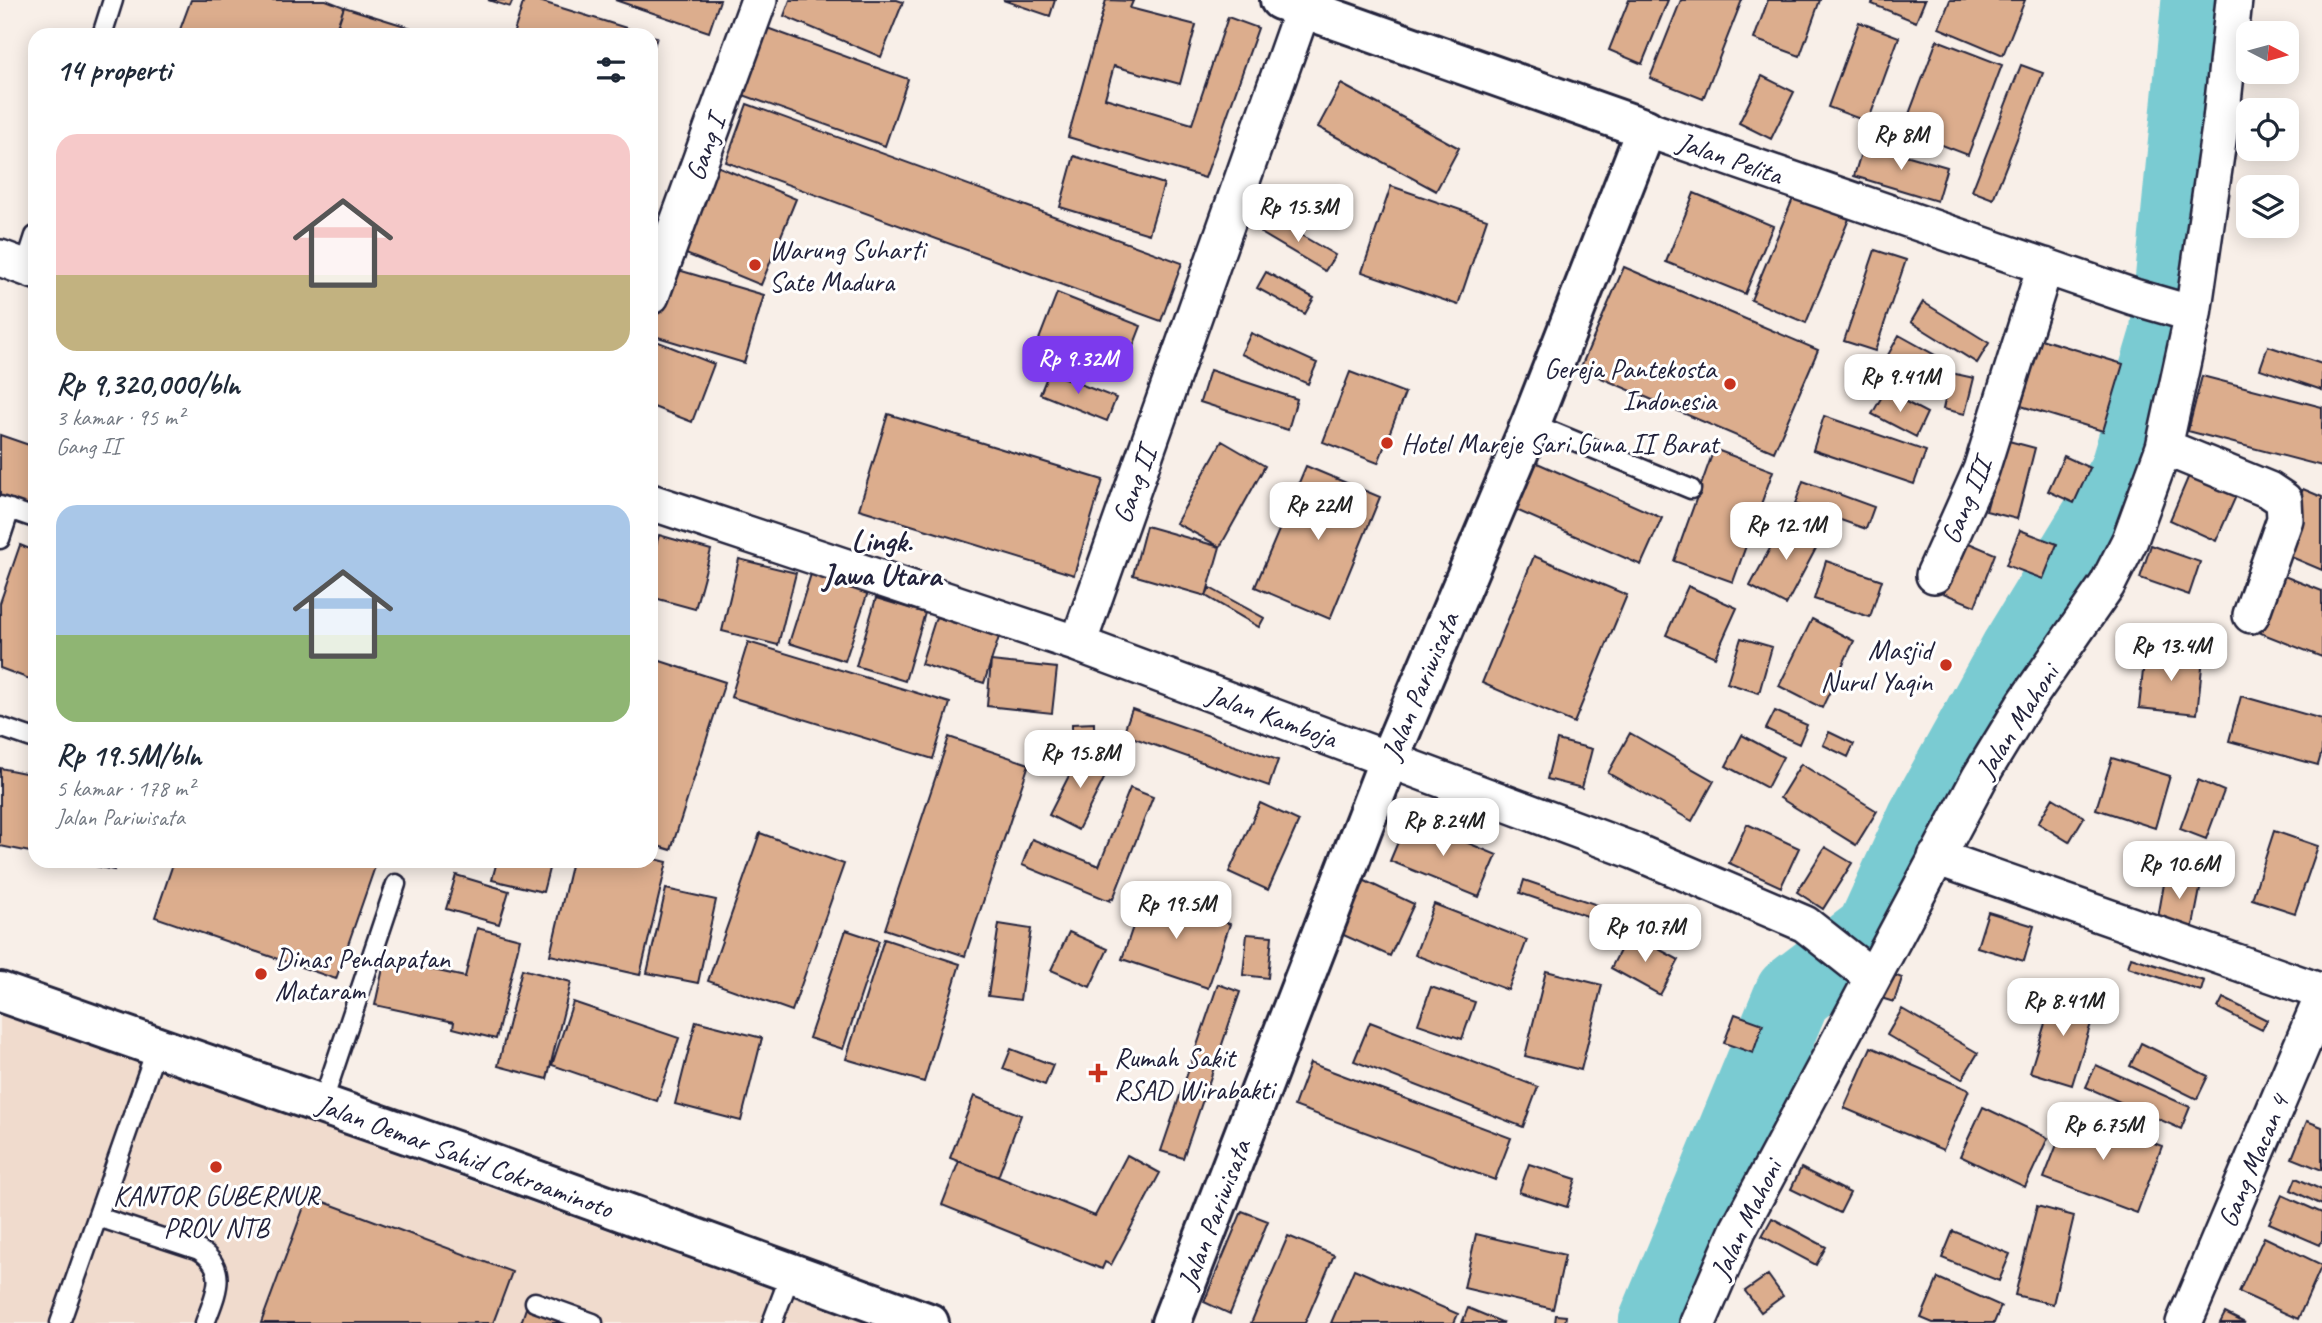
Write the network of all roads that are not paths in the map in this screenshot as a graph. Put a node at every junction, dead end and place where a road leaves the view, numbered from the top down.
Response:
1 (113, 0) edge
2 (759, 0) edge
3 (2234, 0) edge
4 (1309, 6) edge
5 (104, 28) edge
6 (1646, 129) junction
7 (2045, 265) junction
8 (658, 277) edge
9 (2187, 313) junction
10 (1531, 423) junction
11 (2164, 447) junction
12 (1692, 489) dead end
13 (658, 504) edge
14 (5, 508) edge
15 (28, 516) edge
16 (0, 539) edge
17 (1934, 575) dead end
18 (2251, 615) dead end
19 (1078, 644) junction
20 (0, 727) edge
21 (28, 737) edge
22 (1389, 759) junction
23 (1936, 857) junction
24 (396, 884) dead end
25 (1866, 971) junction
26 (0, 992) edge
27 (2322, 992) edge
28 (2322, 998) edge
29 (157, 1047) junction
30 (322, 1104) junction
31 (98, 1217) junction
32 (791, 1273) junction
33 (535, 1302) dead end
34 (60, 1323) edge
35 (205, 1323) edge
36 (593, 1323) edge
37 (772, 1323) edge
38 (929, 1323) edge
39 (1171, 1323) edge
40 (1698, 1323) edge
41 (2184, 1323) edge

1 - 5 lane
2 - 8 street, Gang I
3 - 9 street, Jalan Mahoni
4 - 6 street, Jalan Pelita
4 - 19 street, Gang II
6 - 7 street, Jalan Pelita
6 - 10 street, Jalan Pariwisata
7 - 9 street, Jalan Pelita
7 - 17 street, Gang III
9 - 11 street, Jalan Mahoni
10 - 12 lane
10 - 22 street, Jalan Pariwisata
11 - 18 street
11 - 23 street, Jalan Mahoni
13 - 19 street, Jalan Kamboja
14 - 15 lane
14 - 16 lane
19 - 22 street, Jalan Kamboja
20 - 21 lane
22 - 25 street, Jalan Kamboja
22 - 39 street, Jalan Pariwisata
23 - 25 street, Jalan Mahoni
23 - 27 street
24 - 30 lane
25 - 40 street, Jalan Mahoni
26 - 29 street, Jalan Oemar Sahid Cokroaminoto
28 - 41 street, Gang Macan 4
29 - 30 street, Jalan Oemar Sahid Cokroaminoto
29 - 31 lane
30 - 32 street, Jalan Oemar Sahid Cokroaminoto
31 - 34 lane
31 - 35 lane
32 - 37 lane
32 - 38 street, Jalan Oemar Sahid Cokroaminoto
33 - 36 lane

